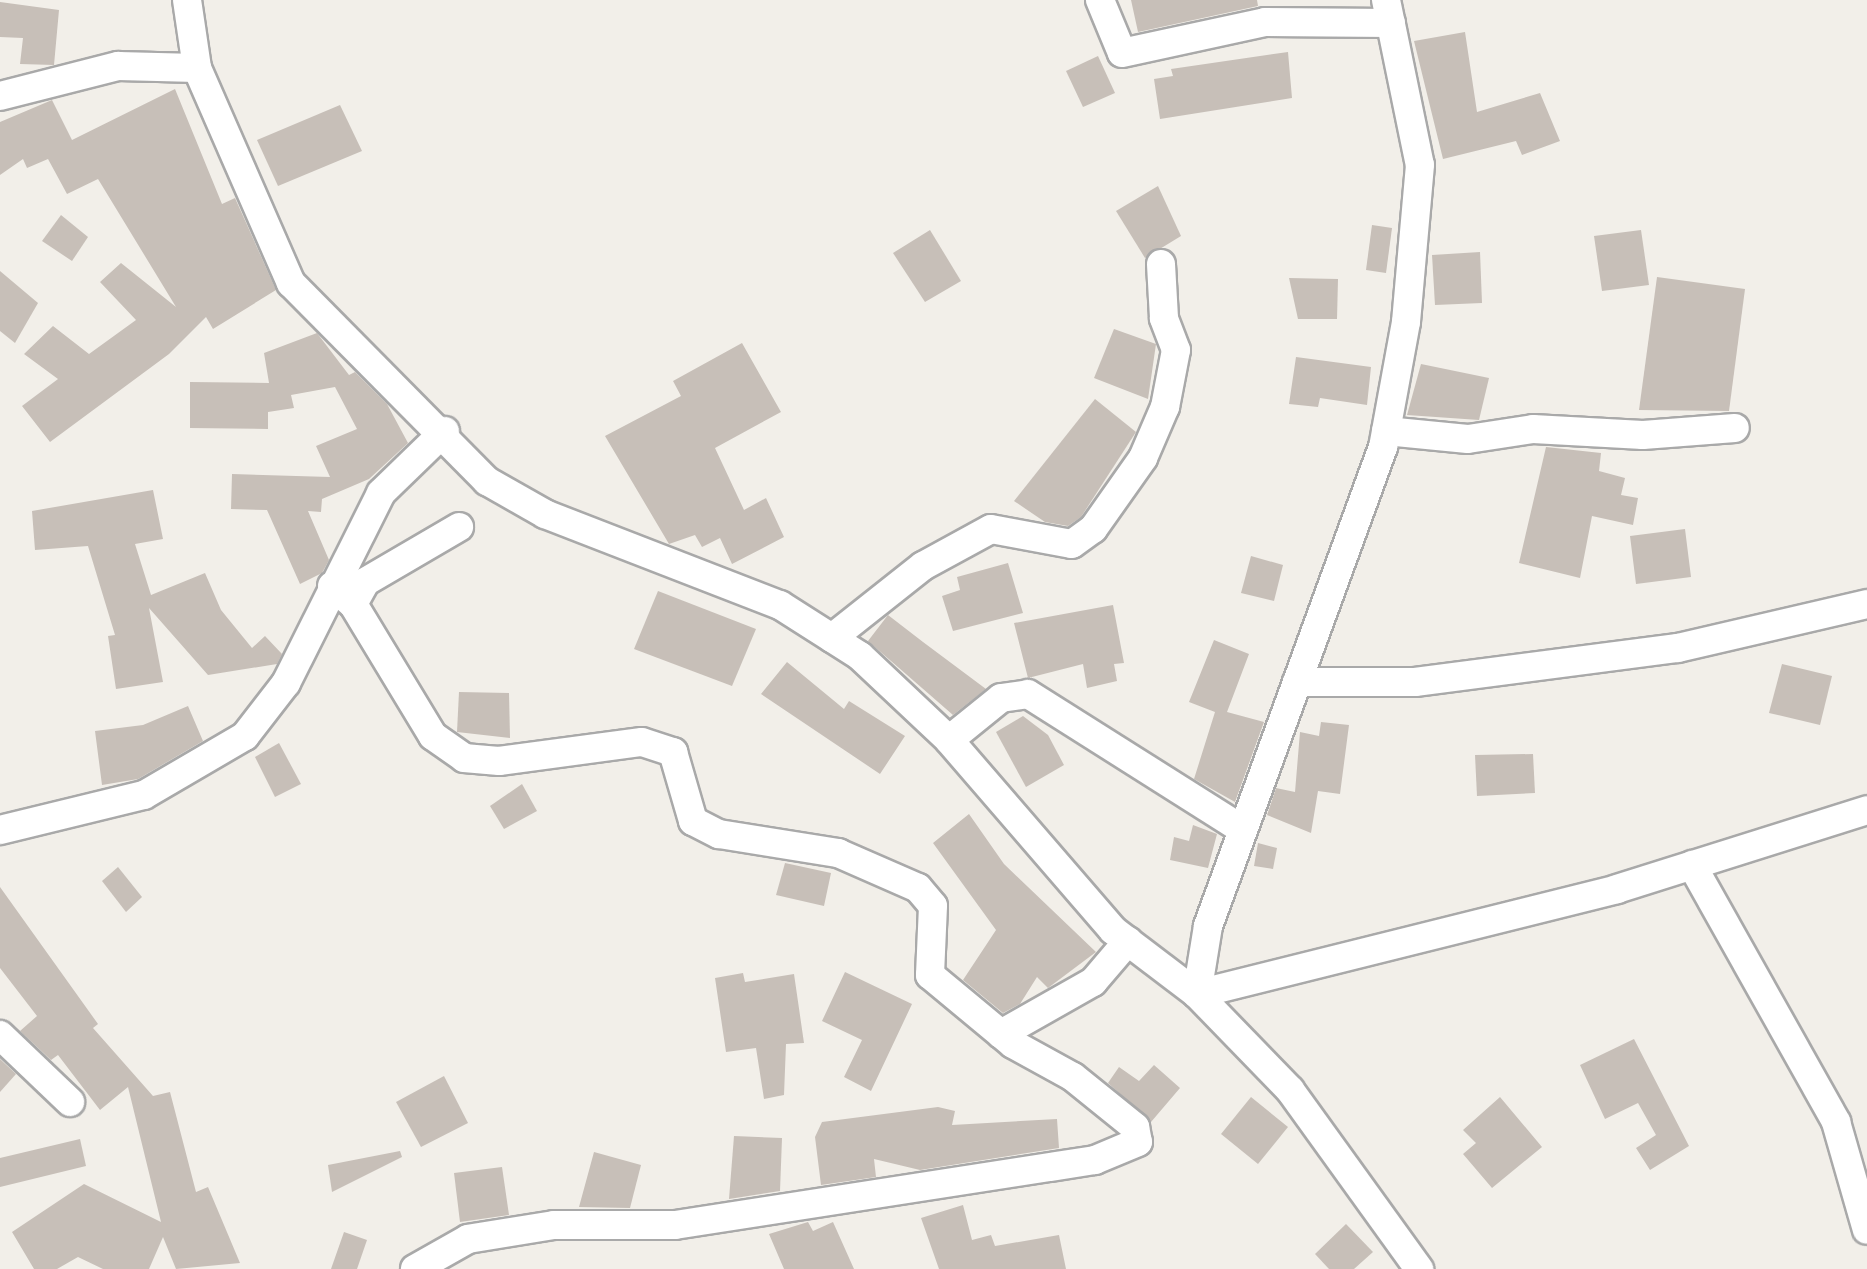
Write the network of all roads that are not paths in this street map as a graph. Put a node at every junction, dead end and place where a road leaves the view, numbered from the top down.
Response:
1 (187, 0) edge
2 (1100, 0) edge
3 (1389, 11) edge
4 (197, 68) junction
5 (0, 96) edge
6 (1161, 264) dead end
7 (1735, 428) dead end
8 (445, 431) junction
9 (1386, 431) junction
10 (459, 527) dead end
11 (343, 595) junction
12 (1867, 604) edge
13 (832, 638) junction
14 (1297, 682) junction
15 (949, 740) junction
16 (1867, 810) edge
17 (0, 830) edge
18 (1243, 830) junction
19 (1692, 865) junction
20 (1128, 941) junction
21 (1197, 994) junction
22 (1001, 1034) junction
23 (0, 1035) edge
24 (70, 1102) dead end
25 (1867, 1230) edge
26 (1408, 1265) edge
27 (415, 1269) edge

1 - 4 street
2 - 3 street
3 - 9 street
4 - 5 street
4 - 8 street
6 - 13 street
7 - 9 street
8 - 11 street
8 - 13 street
9 - 14 street
10 - 11 street
11 - 17 street
11 - 22 street
12 - 14 street
13 - 15 street
14 - 18 street
15 - 18 street
15 - 20 street
16 - 19 street
18 - 21 street
19 - 21 street
19 - 25 street
20 - 21 street
20 - 22 street
21 - 26 street
22 - 27 street
23 - 24 street

